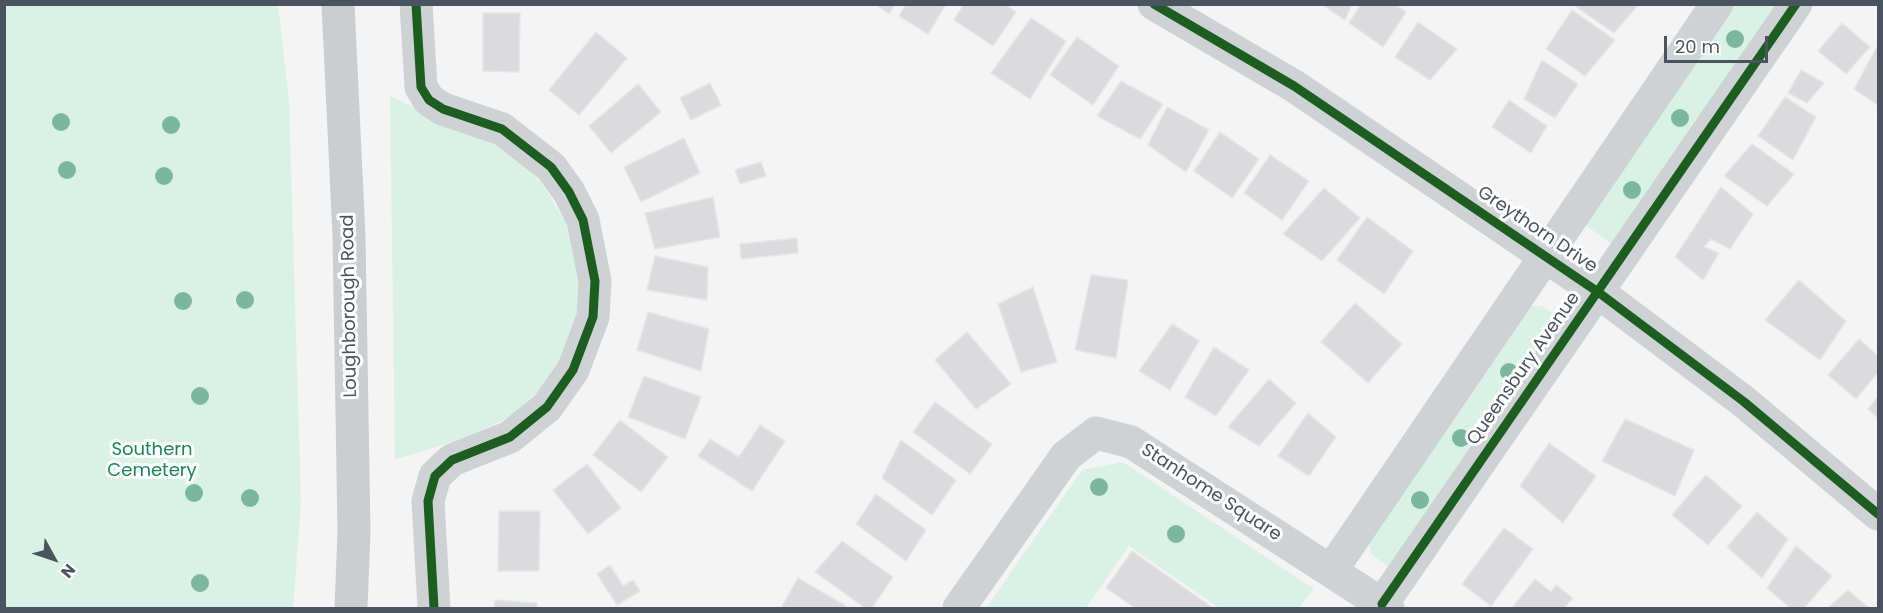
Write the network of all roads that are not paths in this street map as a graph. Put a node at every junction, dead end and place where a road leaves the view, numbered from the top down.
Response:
1 (338, 4) edge
2 (416, 4) edge
3 (1154, 4) edge
4 (1717, 4) edge
5 (1796, 4) edge
6 (1546, 256) junction
7 (1598, 292) junction
8 (1878, 514) edge
9 (1331, 571) junction
10 (1385, 606) edge
11 (351, 609) edge
12 (434, 609) edge
13 (959, 609) edge

1 - 11 main road, Loughborough Road
2 - 12 street
3 - 6 street, Greythorn Drive
4 - 6 street
5 - 7 street, Queensbury Avenue
6 - 7 street, Greythorn Drive
6 - 9 street
7 - 8 street, Greythorn Drive
7 - 10 street, Queensbury Avenue
9 - 10 street, Stanhome Square
9 - 13 street, Stanhome Square

